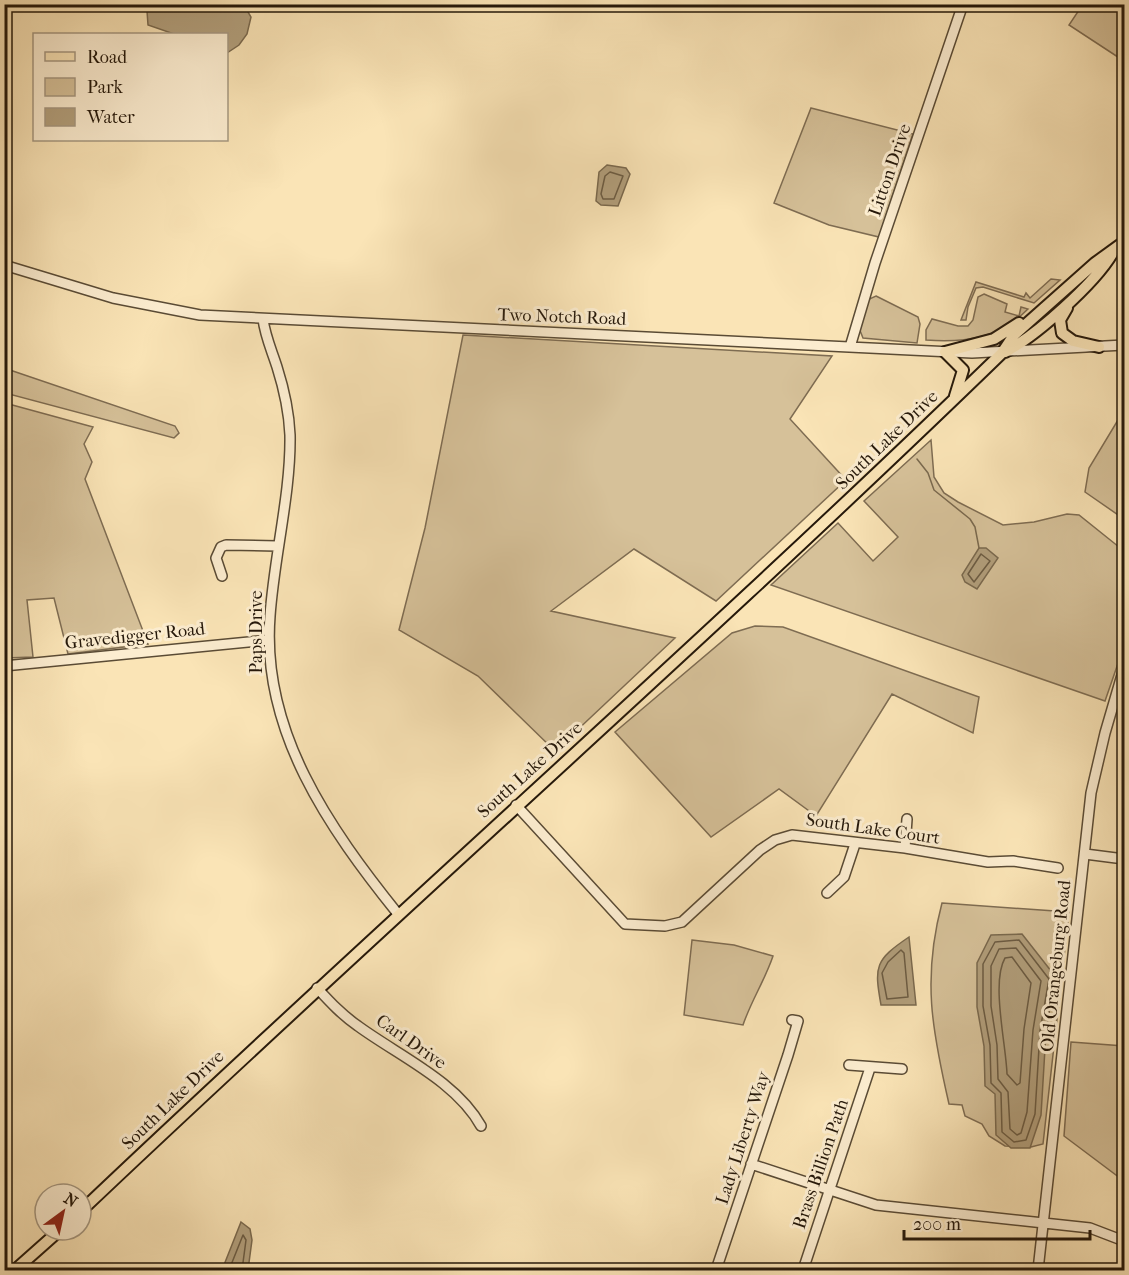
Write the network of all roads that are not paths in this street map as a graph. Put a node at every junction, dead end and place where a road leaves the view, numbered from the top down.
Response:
1 (963, 4) edge
2 (1125, 242) edge
3 (1114, 252) junction
4 (4, 265) edge
5 (1077, 293) junction
6 (1042, 311) junction
7 (263, 319) junction
8 (1125, 345) edge
9 (850, 347) junction
10 (1100, 347) junction
11 (945, 352) junction
12 (1002, 353) junction
13 (954, 400) junction
14 (277, 546) junction
15 (222, 576) dead end
16 (269, 640) junction
17 (4, 666) edge
18 (1124, 669) edge
19 (516, 805) junction
20 (907, 819) dead end
21 (855, 844) junction
22 (905, 848) junction
23 (1085, 854) junction
24 (1125, 859) edge
25 (1058, 868) dead end
26 (827, 893) dead end
27 (398, 914) junction
28 (317, 988) junction
29 (792, 1020) dead end
30 (849, 1065) dead end
31 (870, 1068) junction
32 (902, 1069) dead end
33 (482, 1126) dead end
34 (751, 1164) junction
35 (829, 1190) junction
36 (93, 1200) edge
37 (1044, 1222) junction
38 (1125, 1241) edge
39 (46, 1242) edge
40 (15, 1270) edge
41 (716, 1270) edge
42 (803, 1270) edge
43 (1038, 1270) edge

1 - 9 street, Litton Drive
2 - 3 main road, South Lake Drive
3 - 5 main road, South Lake Drive
3 - 6 main road, South Lake Drive
4 - 7 street, Two Notch Road
5 - 10 main road
5 - 12 main road, South Lake Drive
6 - 11 main road
6 - 12 main road, South Lake Drive
7 - 9 street, Two Notch Road
7 - 14 street, Paps Drive
8 - 10 street, Two Notch Road
9 - 11 street, Two Notch Road
10 - 12 street, Two Notch Road
11 - 12 street, Two Notch Road
11 - 13 main road
12 - 13 main road, South Lake Drive
13 - 19 main road, South Lake Drive
14 - 15 street
14 - 16 street, Paps Drive
16 - 17 street, Gravedigger Road
16 - 27 street, Paps Drive
18 - 23 street, Old Orangeburg Road
19 - 21 street, South Lake Court
19 - 27 main road, South Lake Drive
20 - 22 street
21 - 22 street, South Lake Court
21 - 26 street
22 - 25 street, South Lake Court
23 - 24 street
23 - 37 street, Old Orangeburg Road
27 - 28 main road, South Lake Drive
28 - 33 street, Carl Drive
28 - 36 main road, South Lake Drive
29 - 34 street, Lady Liberty Way
30 - 31 street
31 - 32 street
31 - 35 street, Brass Billion Path
34 - 35 street
34 - 41 street, Lady Liberty Way
35 - 37 street
35 - 42 street, Brass Billion Path
37 - 38 street
37 - 43 street, Old Orangeburg Road
39 - 40 main road

